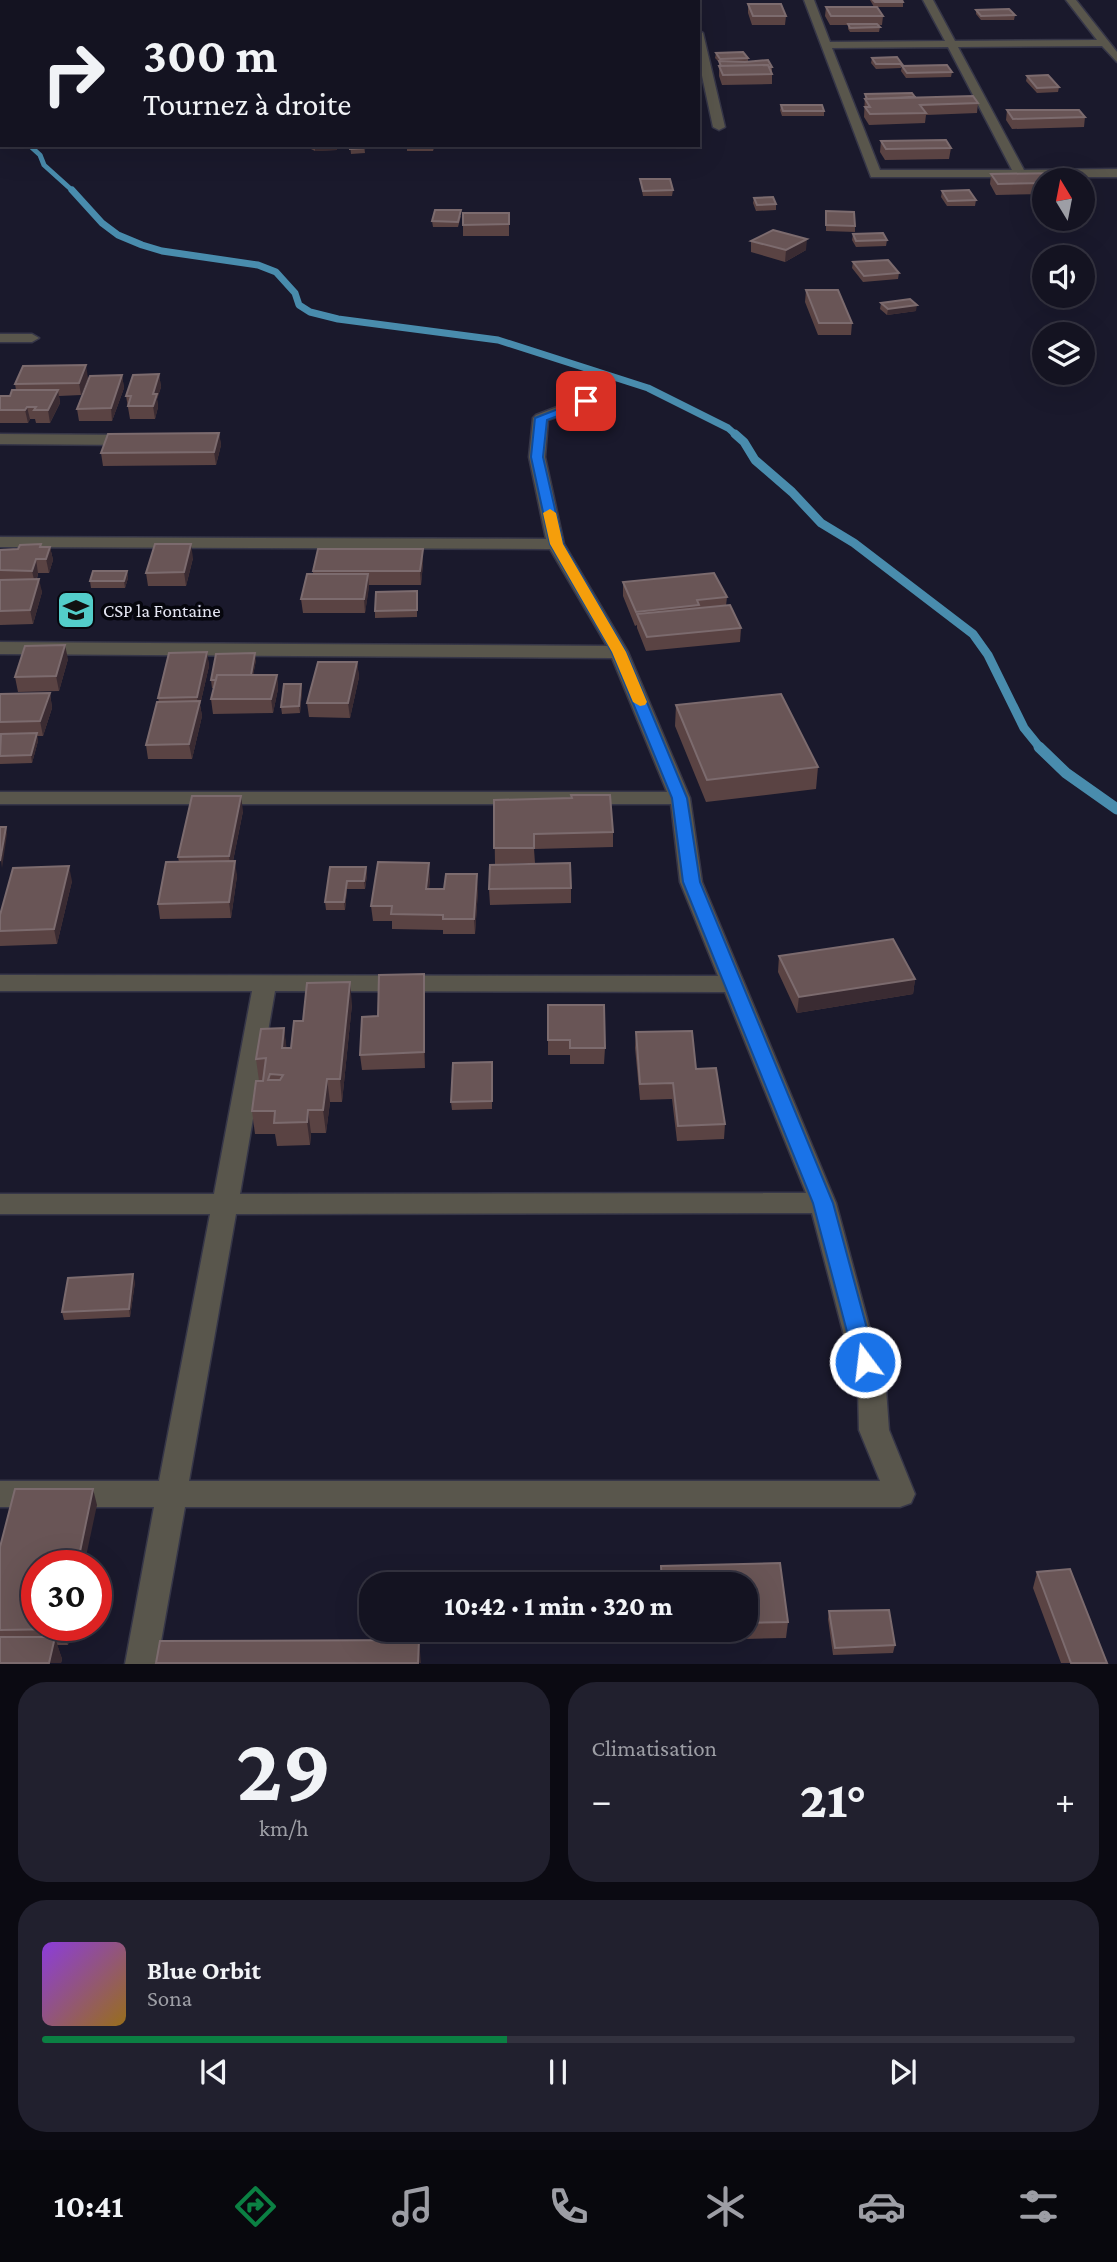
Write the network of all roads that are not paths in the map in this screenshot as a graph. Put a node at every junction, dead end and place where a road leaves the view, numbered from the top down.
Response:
1 (809, 0) edge
2 (928, 0) edge
3 (1071, 0) edge
4 (700, 42) edge
5 (1105, 43) junction
6 (951, 44) junction
7 (827, 45) junction
8 (1117, 59) edge
9 (719, 127) dead end
10 (1117, 173) edge
11 (1020, 174) junction
12 (0, 338) edge
13 (32, 338) dead end
14 (586, 401) dead end
15 (0, 439) edge
16 (156, 441) edge
17 (0, 542) edge
18 (556, 544) junction
19 (0, 649) edge
20 (619, 652) junction
21 (0, 798) edge
22 (680, 798) junction
23 (0, 983) edge
24 (265, 983) junction
25 (732, 984) junction
26 (823, 1203) junction
27 (0, 1204) edge
28 (225, 1204) junction
29 (0, 1494) edge
30 (172, 1494) junction
31 (141, 1664) edge

1 - 7 street
2 - 6 street
3 - 5 street
4 - 9 street
5 - 6 street
5 - 8 street
6 - 7 street
6 - 11 street
7 - 11 street
10 - 11 street
12 - 13 street
14 - 18 street
15 - 16 street
17 - 18 street
18 - 20 street
19 - 20 street
20 - 22 street
21 - 22 street
22 - 25 street
23 - 24 street
24 - 25 street
24 - 28 street
25 - 26 street
26 - 28 street
26 - 30 street
27 - 28 street
28 - 30 street
29 - 30 street
30 - 31 street

